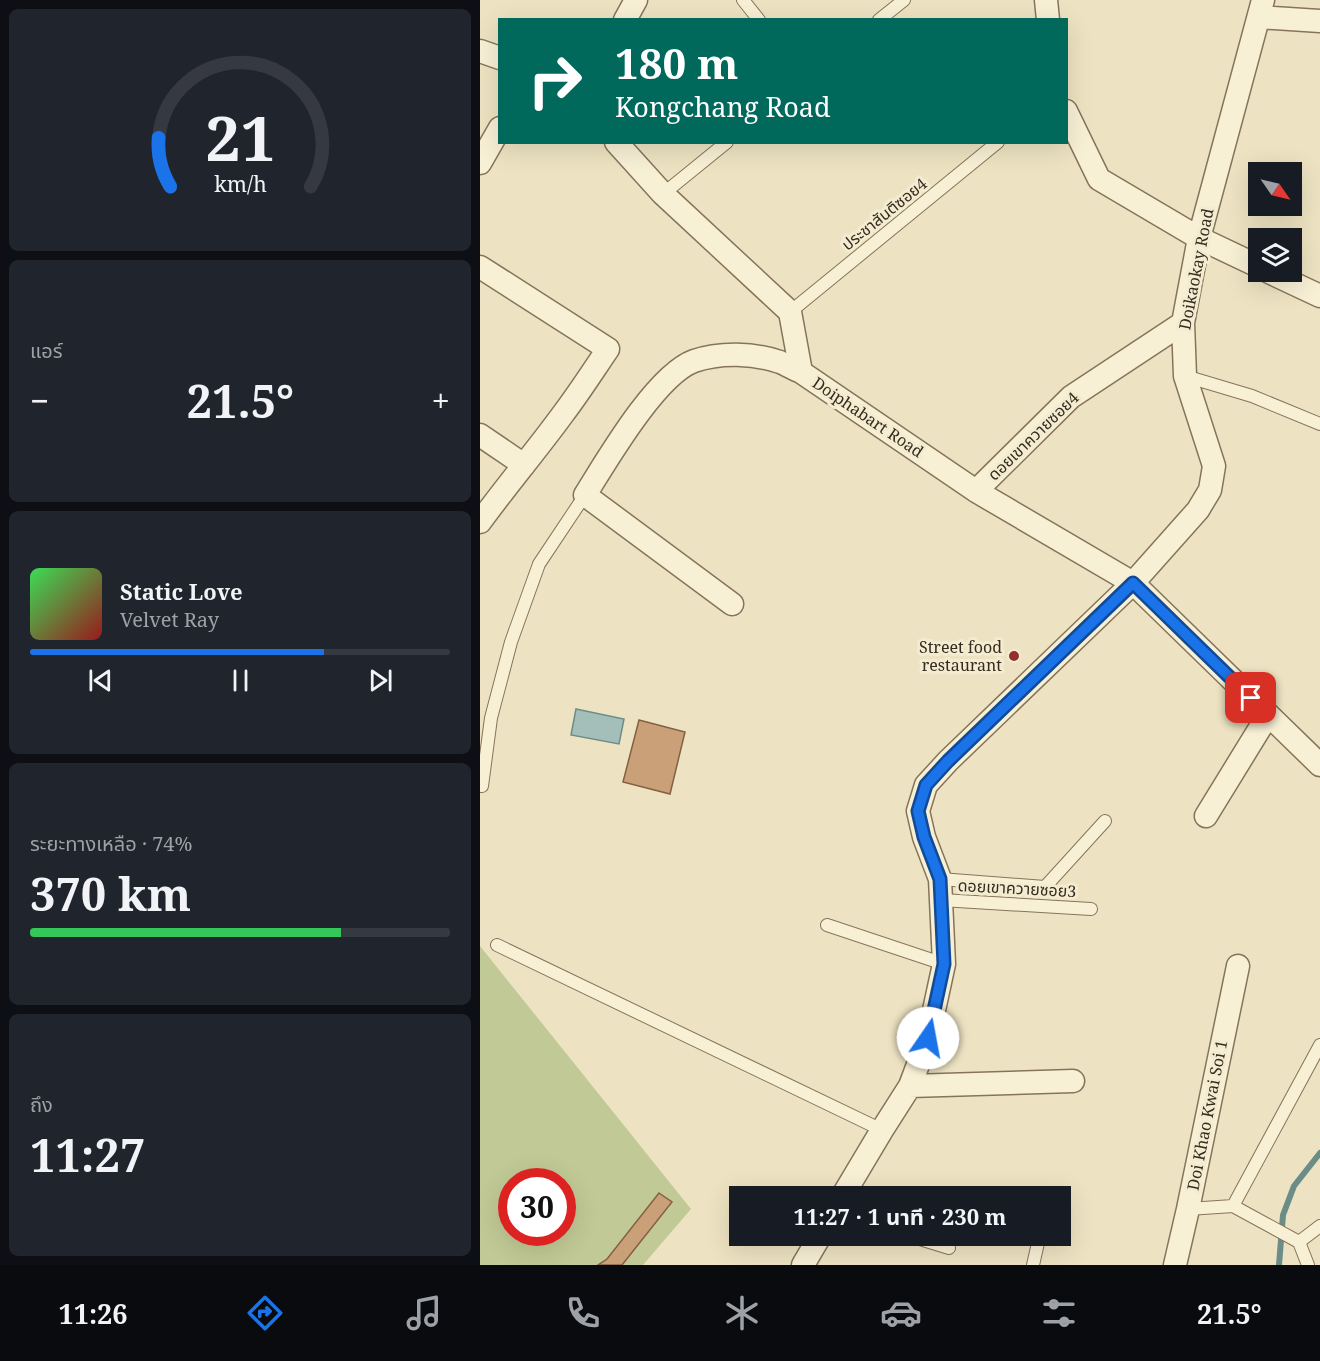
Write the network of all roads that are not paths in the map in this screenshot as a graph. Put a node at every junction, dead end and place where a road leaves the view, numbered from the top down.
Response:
1 (636, 0) edge
2 (742, 0) edge
3 (904, 0) edge
4 (1046, 0) edge
5 (1261, 9) edge
6 (626, 18) edge
7 (757, 18) edge
8 (882, 18) edge
9 (1048, 18) edge
10 (1320, 21) edge
11 (480, 51) edge
12 (498, 57) edge
13 (1068, 115) edge
14 (498, 132) edge
15 (618, 144) edge
16 (725, 144) edge
17 (996, 144) edge
18 (480, 163) edge
19 (663, 194) junction
20 (1199, 238) junction
21 (1248, 261) edge
22 (480, 267) edge
23 (1290, 282) edge
24 (1320, 296) edge
25 (790, 312) junction
26 (1183, 323) junction
27 (801, 372) junction
28 (1185, 376) junction
29 (1320, 424) edge
30 (480, 435) edge
31 (524, 465) junction
32 (976, 491) junction
33 (585, 495) junction
34 (480, 522) edge
35 (1133, 583) junction
36 (732, 604) dead end
37 (1268, 715) junction
38 (1320, 765) edge
39 (482, 786) dead end
40 (1206, 816) dead end
41 (1105, 820) dead end
42 (940, 890) junction
43 (1092, 909) dead end
44 (827, 926) dead end
45 (497, 945) dead end
46 (944, 964) junction
47 (1238, 966) dead end
48 (1320, 1045) edge
49 (1073, 1081) dead end
50 (910, 1086) junction
51 (882, 1130) junction
52 (849, 1186) edge
53 (1233, 1206) junction
54 (1188, 1209) junction
55 (1320, 1227) edge
56 (1299, 1242) junction
57 (814, 1246) edge
58 (942, 1246) edge
59 (1037, 1246) edge
60 (949, 1248) dead end
61 (803, 1265) edge
62 (1033, 1265) edge
63 (1175, 1265) edge
64 (1308, 1265) edge

1 - 6 street
2 - 7 lane
3 - 8 lane
4 - 9 street
5 - 10 street
5 - 20 street, Doikaokay Road
11 - 12 street
13 - 20 street
14 - 18 street
15 - 19 street
16 - 19 lane
17 - 25 lane, ประชาสันติซอย4
19 - 25 street
20 - 21 street
20 - 26 street, Doikaokay Road
22 - 31 street
23 - 24 street
25 - 27 street, Doiphabart Road
26 - 28 street, Doikaokay Road
26 - 32 street, ดอยเขาควายซอย4
27 - 32 street, Doiphabart Road
27 - 33 street
28 - 29 lane
28 - 35 street, Doikaokay Road
30 - 31 street
31 - 34 street
32 - 35 street, Doiphabart Road
33 - 36 street
33 - 39 lane
35 - 37 street, Doiphabart Road
35 - 42 street, Doikaokay Road
37 - 38 street, Doiphabart Road
37 - 40 street
41 - 42 lane
42 - 43 lane, ดอยเขาควายซอย3
42 - 46 street, Doikaokay Road
44 - 46 lane
45 - 51 lane
46 - 50 street, Doikaokay Road
47 - 54 street, Doi Khao Kwai Soi 1
48 - 53 lane
49 - 50 street
50 - 51 street, Doikaokay Road
51 - 52 street, Doikaokay Road
53 - 54 lane
53 - 56 lane
54 - 63 street, Doi Khao Kwai Soi 1
55 - 56 lane
56 - 64 lane
57 - 61 street
58 - 60 lane
59 - 62 lane

